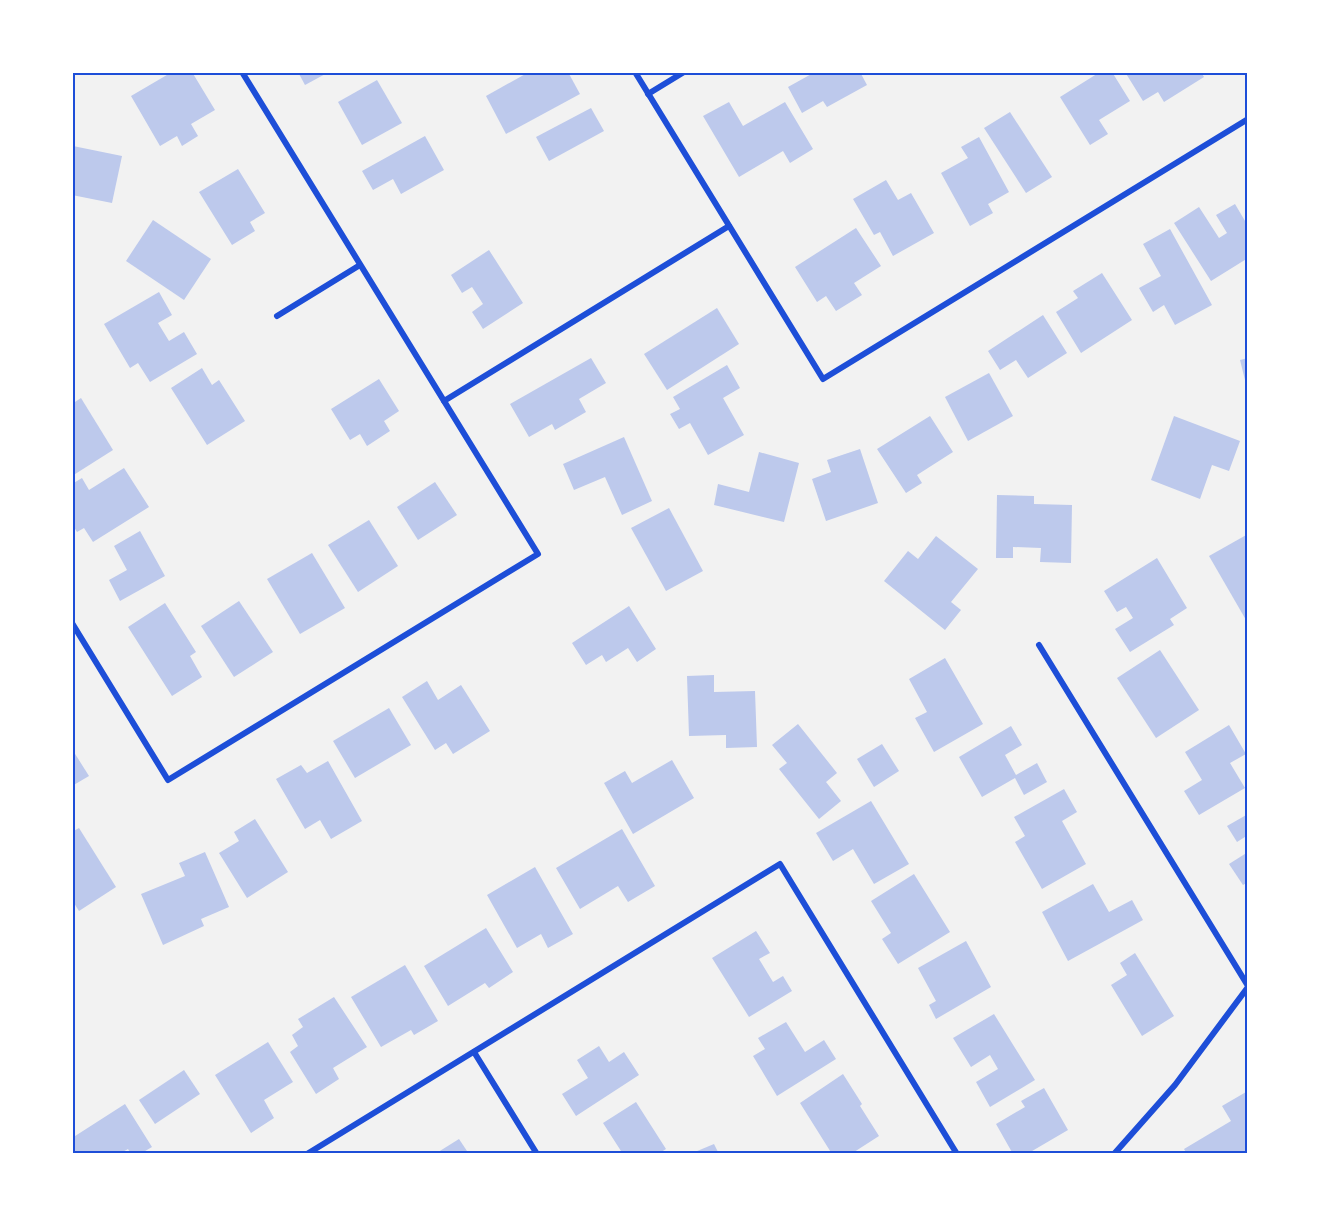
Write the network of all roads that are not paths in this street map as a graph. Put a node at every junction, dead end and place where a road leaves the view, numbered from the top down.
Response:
1 (242, 72) edge
2 (635, 72) edge
3 (684, 72) edge
4 (648, 94) junction
5 (1248, 119) edge
6 (729, 226) junction
7 (360, 265) junction
8 (277, 316) dead end
9 (444, 401) junction
10 (72, 623) edge
11 (1039, 645) dead end
12 (1248, 987) edge
13 (474, 1052) junction
14 (307, 1154) edge
15 (537, 1154) edge
16 (957, 1154) edge
17 (1114, 1154) edge

1 - 7 street
2 - 4 street
3 - 4 street
4 - 6 street
5 - 6 street
6 - 9 street
7 - 8 street
7 - 9 street
9 - 10 street
11 - 12 street
12 - 17 street
13 - 14 street
13 - 15 street
13 - 16 street

